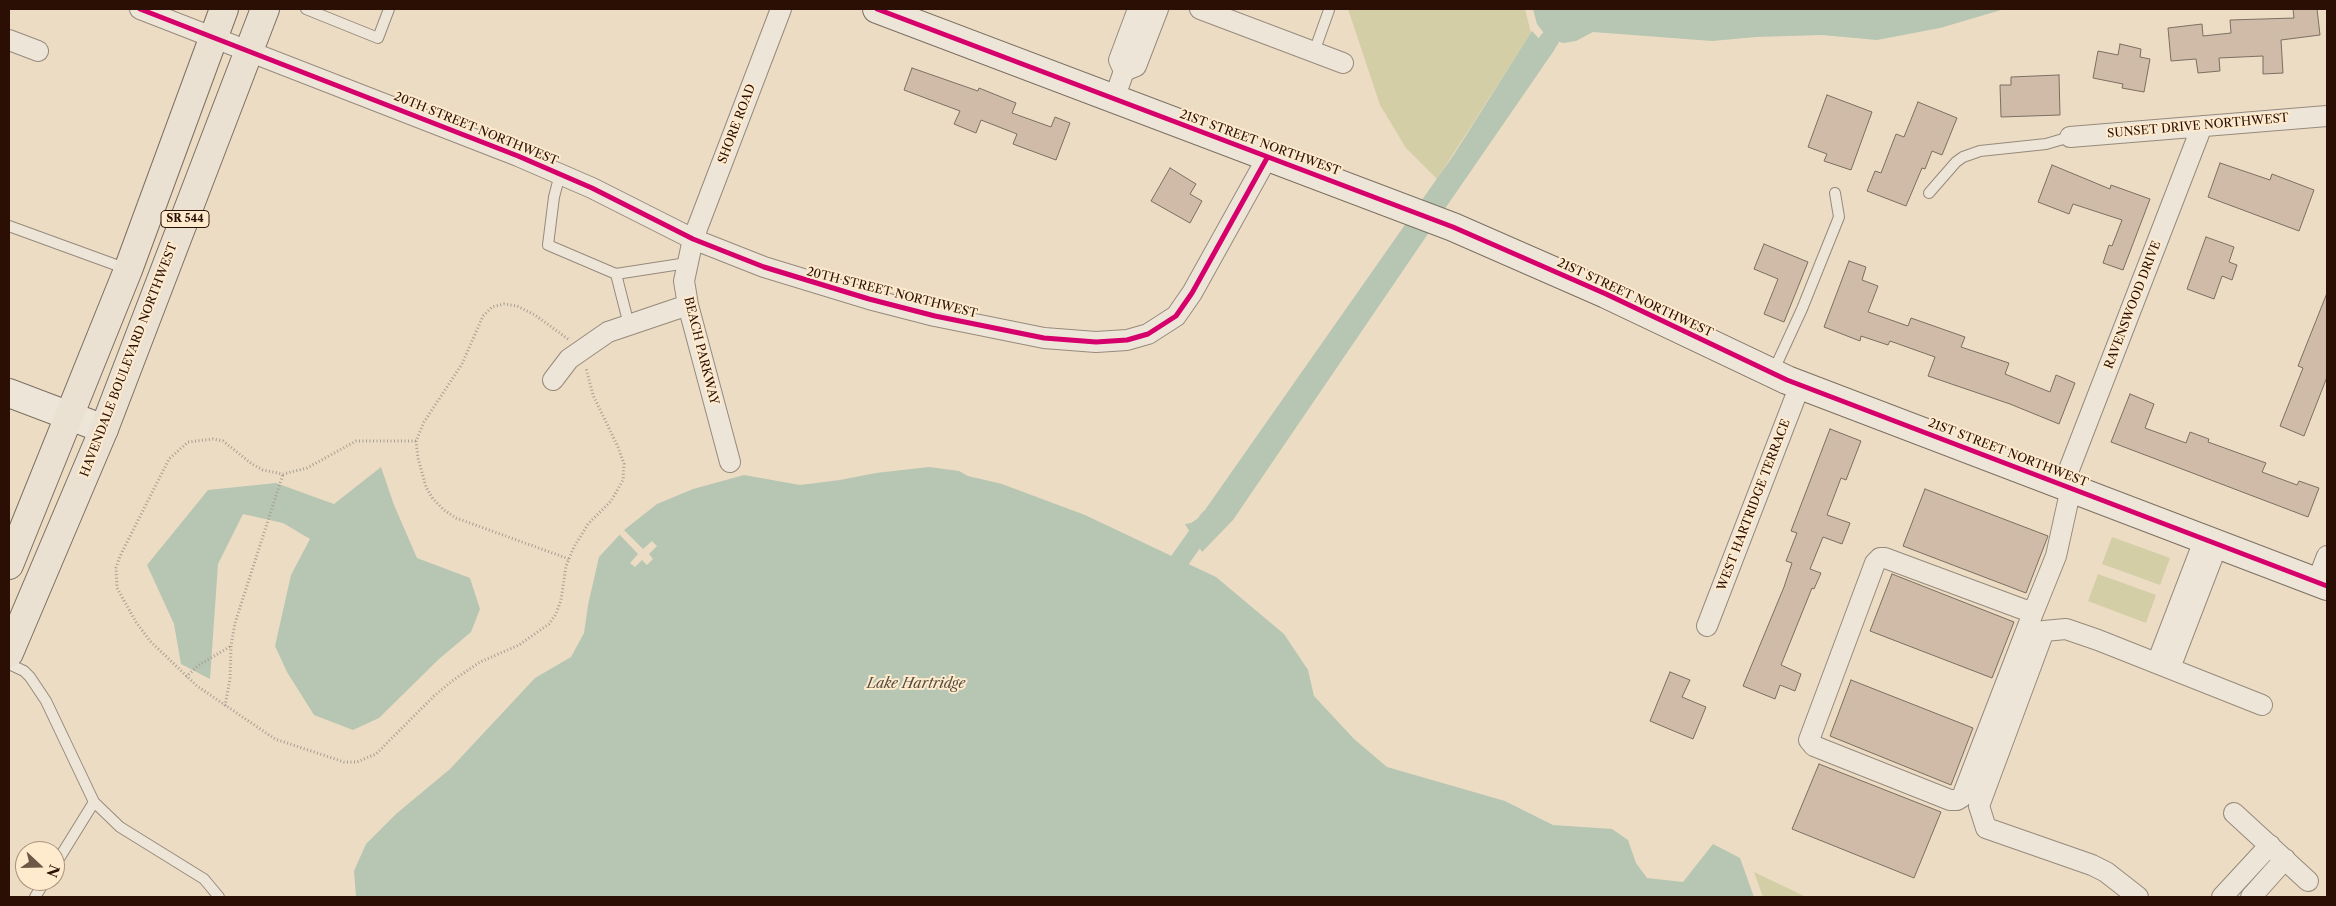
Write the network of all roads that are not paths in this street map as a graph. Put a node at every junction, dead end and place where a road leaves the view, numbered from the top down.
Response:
1 (140, 9) edge
2 (224, 9) edge
3 (265, 9) edge
4 (306, 9) edge
5 (389, 9) edge
6 (781, 9) edge
7 (876, 9) edge
8 (1138, 9) edge
9 (1158, 9) edge
10 (1200, 9) edge
11 (1329, 10) dead end
12 (213, 36) junction
13 (9, 40) edge
14 (249, 50) junction
15 (38, 51) dead end
16 (1132, 52) junction
17 (1314, 52) junction
18 (1343, 63) dead end
19 (1114, 100) junction
20 (2327, 116) edge
21 (2202, 126) junction
22 (2070, 137) joint
23 (1267, 158) junction
24 (560, 174) junction
25 (1929, 193) dead end
26 (1834, 194) dead end
27 (9, 226) edge
28 (693, 239) junction
29 (687, 264) junction
30 (128, 270) junction
31 (616, 274) junction
32 (688, 305) junction
33 (629, 325) junction
34 (1773, 373) junction
35 (553, 380) dead end
36 (1800, 385) junction
37 (9, 393) edge
38 (69, 416) junction
39 (104, 429) junction
40 (730, 462) dead end
41 (2067, 487) junction
42 (2212, 541) junction
43 (2327, 556) edge
44 (9, 565) edge
45 (2322, 584) edge
46 (2034, 613) junction
47 (1708, 626) dead end
48 (9, 653) edge
49 (9, 664) edge
50 (2164, 666) junction
51 (2262, 705) dead end
52 (94, 802) junction
53 (2234, 813) dead end
54 (2270, 845) junction
55 (65, 849) edge
56 (2285, 860) junction
57 (2308, 881) dead end
58 (219, 897) edge
59 (2138, 897) edge
60 (2222, 897) edge
61 (2251, 897) edge

1 - 12 street, 20TH STREET NORTHWEST
2 - 12 main road, SR 544
3 - 14 main road, HAVENDALE BOULEVARD NORTHWEST / SR 544
4 - 5 lane
6 - 28 street, SHORE ROAD
7 - 19 street, 21ST STREET NORTHWEST
8 - 16 street
9 - 16 street
10 - 17 street
11 - 17 lane
12 - 14 street, 20TH STREET NORTHWEST
12 - 30 main road, SR 544
13 - 15 street
14 - 24 street, 20TH STREET NORTHWEST
14 - 39 main road, HAVENDALE BOULEVARD NORTHWEST / SR 544
16 - 19 street
17 - 18 street
19 - 23 street, 21ST STREET NORTHWEST
20 - 21 street, SUNSET DRIVE NORTHWEST
21 - 22 street, SUNSET DRIVE NORTHWEST
21 - 41 street, RAVENSWOOD DRIVE
22 - 25 lane
23 - 28 street, 20TH STREET NORTHWEST
23 - 34 street, 21ST STREET NORTHWEST
24 - 28 street, 20TH STREET NORTHWEST
24 - 31 lane
26 - 34 lane
27 - 30 lane
28 - 29 street, BEACH PARKWAY
29 - 31 lane
29 - 32 street, BEACH PARKWAY
30 - 38 main road, SR 544
31 - 33 lane
32 - 33 street
32 - 40 street, BEACH PARKWAY
33 - 35 street
34 - 36 street, 21ST STREET NORTHWEST
36 - 41 street, 21ST STREET NORTHWEST
36 - 47 street, WEST HARTRIDGE TERRACE
37 - 38 street
38 - 39 street
38 - 44 main road, SR 544
39 - 48 main road, HAVENDALE BOULEVARD NORTHWEST / SR 544
41 - 42 street, 21ST STREET NORTHWEST
41 - 46 street, RAVENSWOOD DRIVE
42 - 45 street, 21ST STREET NORTHWEST
42 - 50 street
43 - 45 street
46 - 46 street, RAVENSWOOD DRIVE
49 - 52 lane
50 - 51 street
50 - 59 street
52 - 55 lane
52 - 58 lane
53 - 54 street
54 - 56 street
54 - 60 street
56 - 57 street
56 - 61 street

